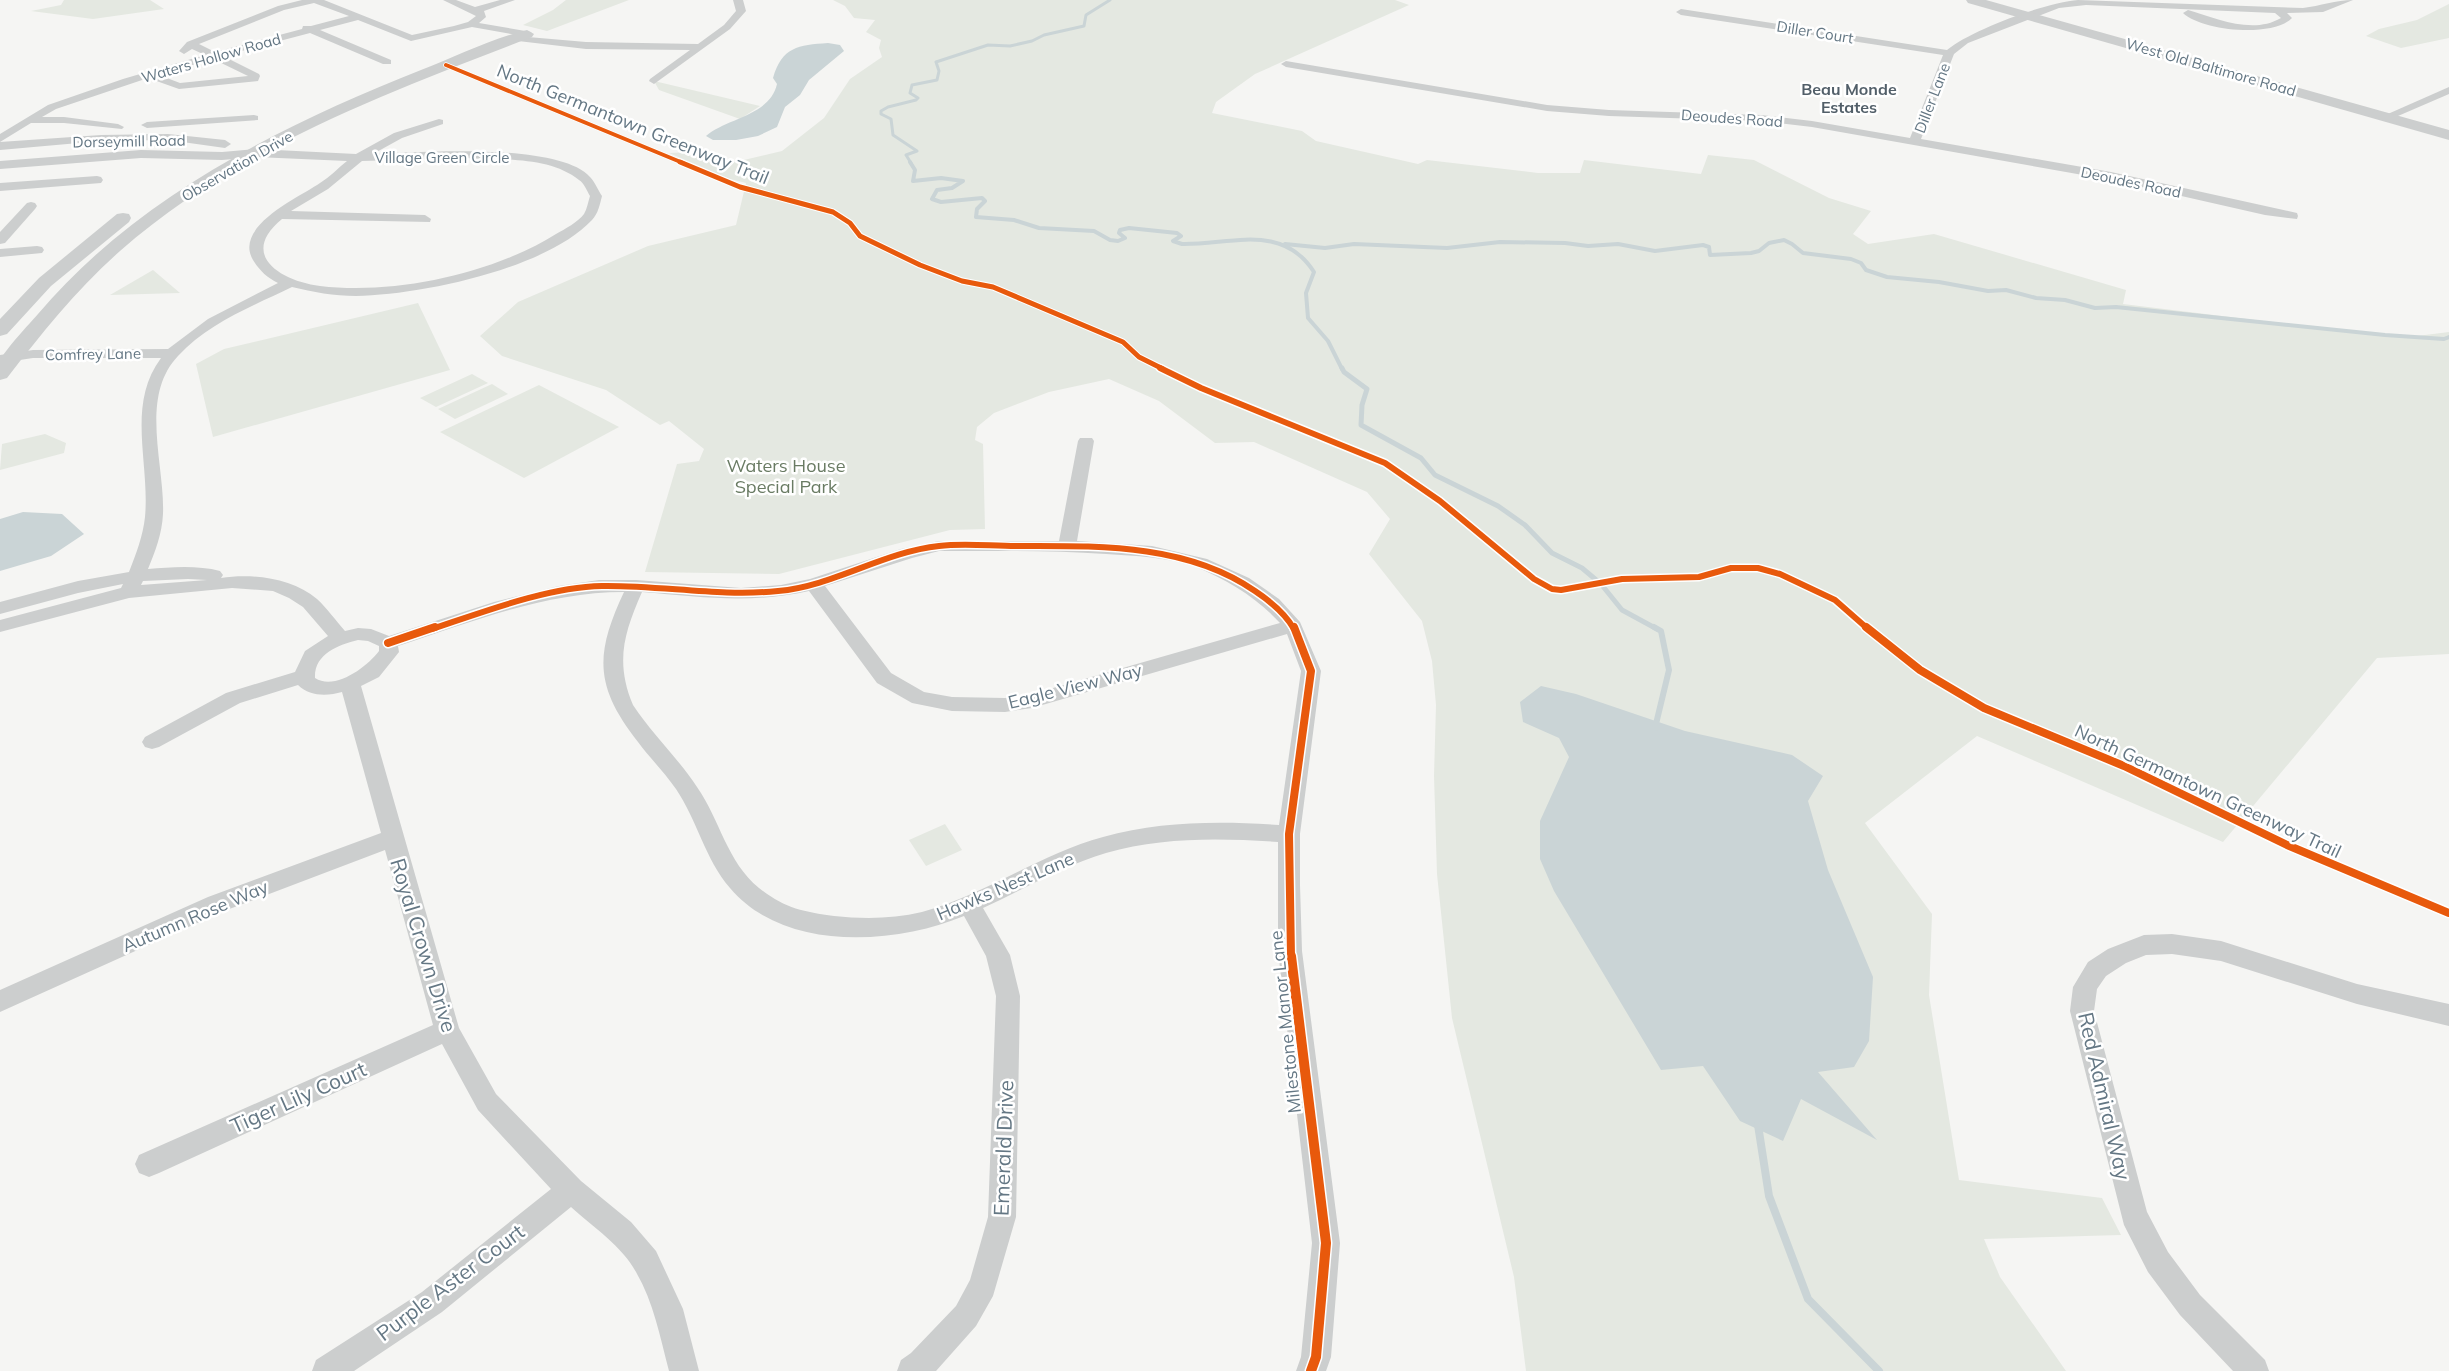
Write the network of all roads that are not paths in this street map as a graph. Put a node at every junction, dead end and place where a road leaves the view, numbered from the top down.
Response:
1 (315, 0) edge
2 (448, 0) edge
3 (510, 0) edge
4 (738, 0) edge
5 (1972, 0) edge
6 (2219, 0) edge
7 (2348, 0) edge
8 (2109, 2) edge
9 (2180, 7) junction
10 (2228, 8) junction
11 (476, 10) junction
12 (2279, 11) junction
13 (271, 12) junction
14 (1681, 12) dead end
15 (2029, 16) junction
16 (358, 18) junction
17 (472, 24) junction
18 (456, 29) junction
19 (311, 30) junction
20 (513, 36) junction
21 (411, 38) junction
22 (191, 44) junction
23 (398, 44) dead end
24 (700, 47) junction
25 (385, 49) dead end
26 (1949, 53) junction
27 (367, 54) junction
28 (212, 56) junction
29 (174, 62) dead end
30 (387, 62) dead end
31 (1286, 64) dead end
32 (149, 75) junction
33 (654, 81) dead end
34 (2449, 90) edge
35 (2387, 117) junction
36 (254, 118) dead end
37 (34, 120) junction
38 (439, 122) dead end
39 (2449, 134) edge
40 (0, 139) edge
41 (1914, 142) junction
42 (33, 144) junction
43 (0, 146) edge
44 (240, 147) junction
45 (256, 153) junction
46 (222, 156) junction
47 (359, 158) junction
48 (0, 165) edge
49 (107, 169) dead end
50 (97, 180) junction
51 (0, 187) edge
52 (83, 196) dead end
53 (152, 198) dead end
54 (31, 206) dead end
55 (138, 208) dead end
56 (279, 215) junction
57 (2292, 216) dead end
58 (425, 219) dead end
59 (0, 240) edge
60 (37, 250) dead end
61 (0, 253) edge
62 (289, 283) junction
63 (0, 330) edge
64 (172, 353) junction
65 (5, 357) edge
66 (0, 374) edge
67 (1086, 441) dead end
68 (1067, 546) junction
69 (133, 584) junction
70 (814, 584) junction
71 (636, 586) junction
72 (0, 608) edge
73 (0, 626) edge
74 (1293, 626) junction
75 (340, 638) junction
76 (388, 643) junction
77 (304, 676) junction
78 (350, 683) junction
79 (152, 742) dead end
80 (1289, 834) junction
81 (392, 838) junction
82 (969, 904) junction
83 (0, 1001) edge
84 (2449, 1015) edge
85 (447, 1030) junction
86 (149, 1164) dead end
87 (571, 1190) junction
88 (327, 1371) edge
89 (684, 1371) edge
90 (912, 1371) edge
91 (1311, 1371) edge
92 (2254, 1371) edge

1 - 13 street
1 - 16 street
2 - 11 street
3 - 11 street
4 - 24 street
5 - 15 street, West Old Baltimore Road
6 - 10 street
7 - 12 street, Diller Lane
8 - 9 street, Diller Lane
8 - 15 street, Diller Lane
9 - 10 street, Diller Lane
9 - 12 street
10 - 12 street, Diller Lane
11 - 17 street
13 - 19 street
13 - 22 street
14 - 26 street, Diller Court
15 - 26 street, Diller Lane
15 - 35 street, West Old Baltimore Road
16 - 19 street, Waters Hollow Road
16 - 21 street
17 - 18 street
17 - 20 street
18 - 20 street
18 - 21 street
19 - 27 street
19 - 28 street, Waters Hollow Road
20 - 24 street
20 - 44 street, Observation Drive
20 - 45 street, Observation Drive
21 - 23 street
22 - 28 street
22 - 29 street
24 - 33 street
25 - 27 street
26 - 41 street, Diller Lane
27 - 30 street
28 - 32 street, Waters Hollow Road
28 - 32 street
31 - 41 street, Deoudes Road
32 - 37 street, Waters Hollow Road
34 - 35 street
35 - 39 street, West Old Baltimore Road
36 - 37 street
37 - 40 street, Waters Hollow Road
37 - 42 street, Waters Hollow Road
38 - 47 street
41 - 57 street, Deoudes Road
42 - 43 street, Dorseymill Road
42 - 44 street, Dorseymill Road
44 - 45 street, Dorseymill Road
44 - 46 street, Observation Drive
45 - 46 street, Dorseymill Road
45 - 47 street, Dorseymill Road
45 - 65 street, Observation Drive
46 - 48 street, Dorseymill Road
46 - 53 street, Observation Drive
47 - 56 street, Village Green Circle
47 - 62 street, Village Green Circle
49 - 50 street
50 - 51 street
50 - 52 street
54 - 59 street
55 - 63 street
56 - 58 street
56 - 62 street, Village Green Circle
60 - 61 street
62 - 64 street
64 - 65 street, Comfrey Lane
64 - 69 street
65 - 66 street, Observation Drive
67 - 68 street
68 - 70 street, Milestone Manor Lane
68 - 74 street, Milestone Manor Lane
69 - 72 street
69 - 73 street
69 - 75 street
70 - 71 street, Milestone Manor Lane
70 - 74 street, Eagle View Way
71 - 76 street, Milestone Manor Lane
71 - 82 street, Hawks Nest Lane
74 - 80 street, Milestone Manor Lane
75 - 76 street
75 - 77 street
76 - 78 street
77 - 78 street
77 - 79 street
78 - 81 street, Royal Crown Drive
80 - 82 street, Hawks Nest Lane
80 - 91 street, Milestone Manor Lane
81 - 83 street, Autumn Rose Way
81 - 85 street, Royal Crown Drive
82 - 90 street, Emerald Drive
84 - 92 street, Red Admiral Way
85 - 86 street, Tiger Lily Court
85 - 87 street, Royal Crown Drive
87 - 88 street, Purple Aster Court
87 - 89 street, Royal Crown Drive

